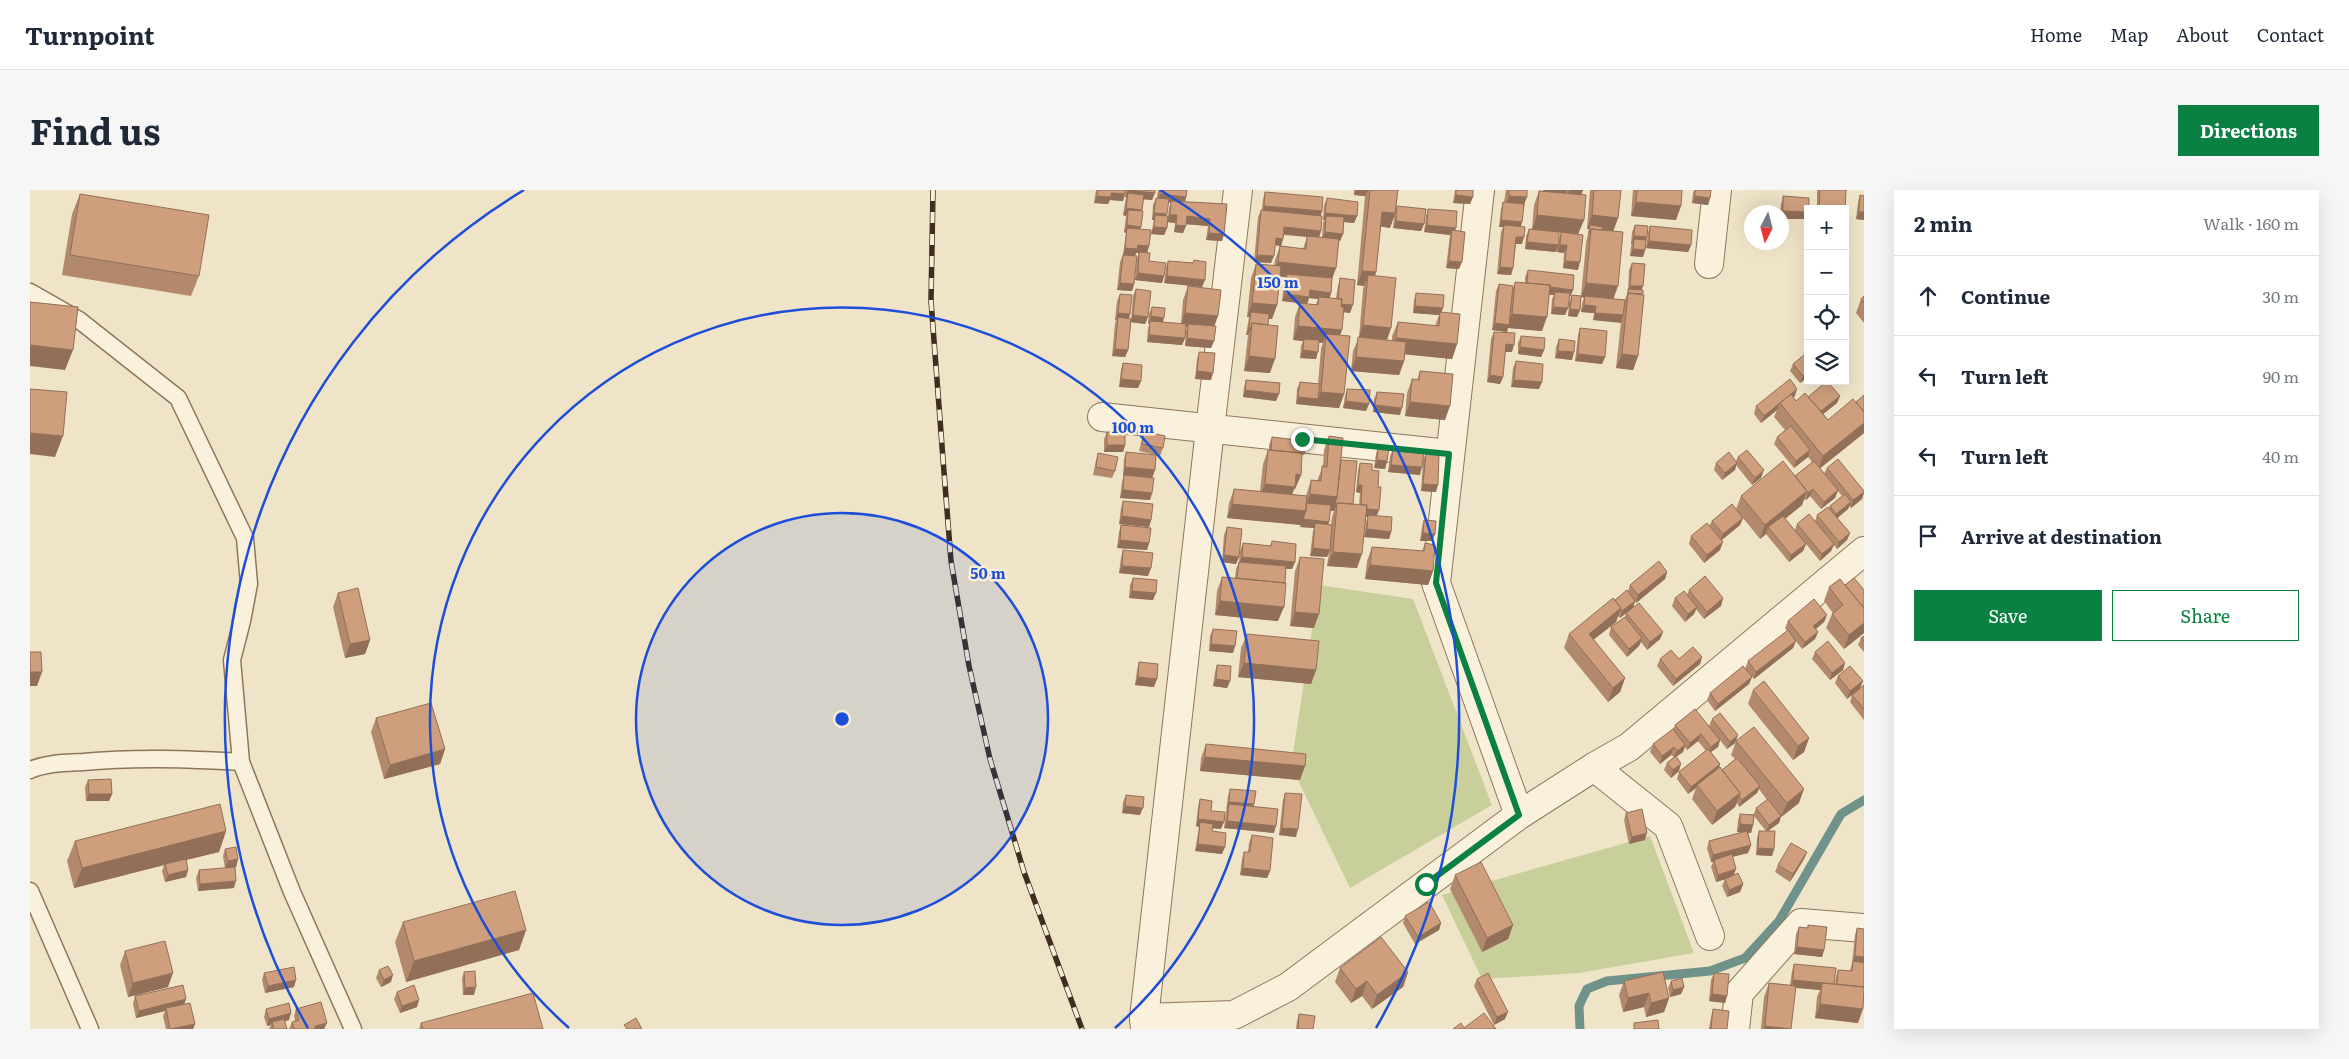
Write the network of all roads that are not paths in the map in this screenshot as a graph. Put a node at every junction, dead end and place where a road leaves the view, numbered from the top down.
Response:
1 (1238, 190) edge
2 (1480, 190) edge
3 (1717, 190) edge
4 (1709, 264) dead end
5 (30, 292) edge
6 (1102, 417) dead end
7 (1210, 429) junction
8 (1449, 454) junction
9 (1864, 551) edge
10 (241, 762) junction
11 (1594, 767) junction
12 (30, 770) edge
13 (1519, 815) junction
14 (30, 891) edge
15 (1864, 928) edge
16 (1710, 936) dead end
17 (1235, 1022) edge
18 (1144, 1023) edge
19 (90, 1029) edge
20 (354, 1029) edge
21 (1735, 1029) edge

1 - 7 street
2 - 8 street
3 - 4 street
5 - 10 lane
6 - 7 street
7 - 8 street
7 - 18 street
8 - 13 street
9 - 11 street
10 - 12 lane
10 - 20 lane
11 - 13 street
11 - 16 street
13 - 17 street
14 - 19 lane
15 - 21 street
17 - 18 street

